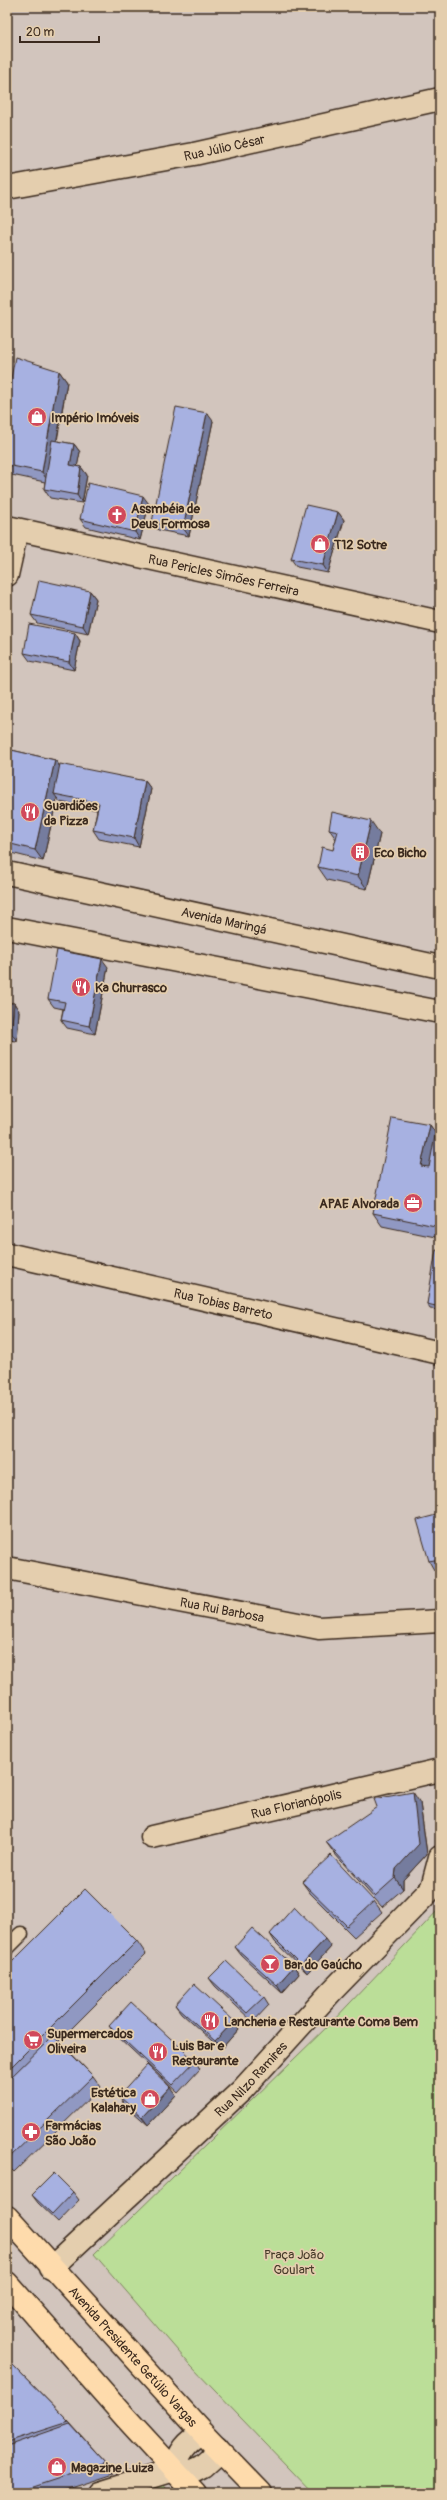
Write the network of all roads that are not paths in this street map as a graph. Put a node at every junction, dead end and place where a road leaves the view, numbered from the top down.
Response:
1 (440, 99) edge
2 (7, 188) edge
3 (12, 529) edge
4 (7, 575) edge
5 (440, 622) edge
6 (7, 873) edge
7 (7, 928) edge
8 (440, 968) edge
9 (440, 1012) edge
10 (7, 1254) edge
11 (440, 1353) edge
12 (7, 1568) edge
13 (440, 1621) edge
14 (440, 1770) edge
15 (152, 1838) dead end
16 (440, 1857) edge
17 (436, 1884) edge
18 (21, 1934) dead end
19 (7, 1948) edge
20 (7, 2217) edge
21 (51, 2268) junction
22 (7, 2283) edge
23 (210, 2440) junction
24 (174, 2470) junction
25 (100, 2493) edge
26 (195, 2493) edge
27 (261, 2493) edge

1 - 2 street, Rua Júlio César
3 - 4 street
3 - 5 street, Rua Pericles Simões Ferreira
6 - 8 street, Avenida Maringá
7 - 9 street
10 - 11 street, Rua Tobias Barreto
12 - 13 street, Rua Rui Barbosa
14 - 15 street, Rua Florianópolis
16 - 17 street
17 - 21 street, Rua Nilzo Ramires
18 - 19 lane
20 - 21 main road, Avenida Presidente Getúlio Vargas
21 - 23 main road, Avenida Presidente Getúlio Vargas
22 - 24 main road
23 - 24 street
23 - 27 main road, Avenida Presidente Getúlio Vargas
24 - 25 street
24 - 26 main road

